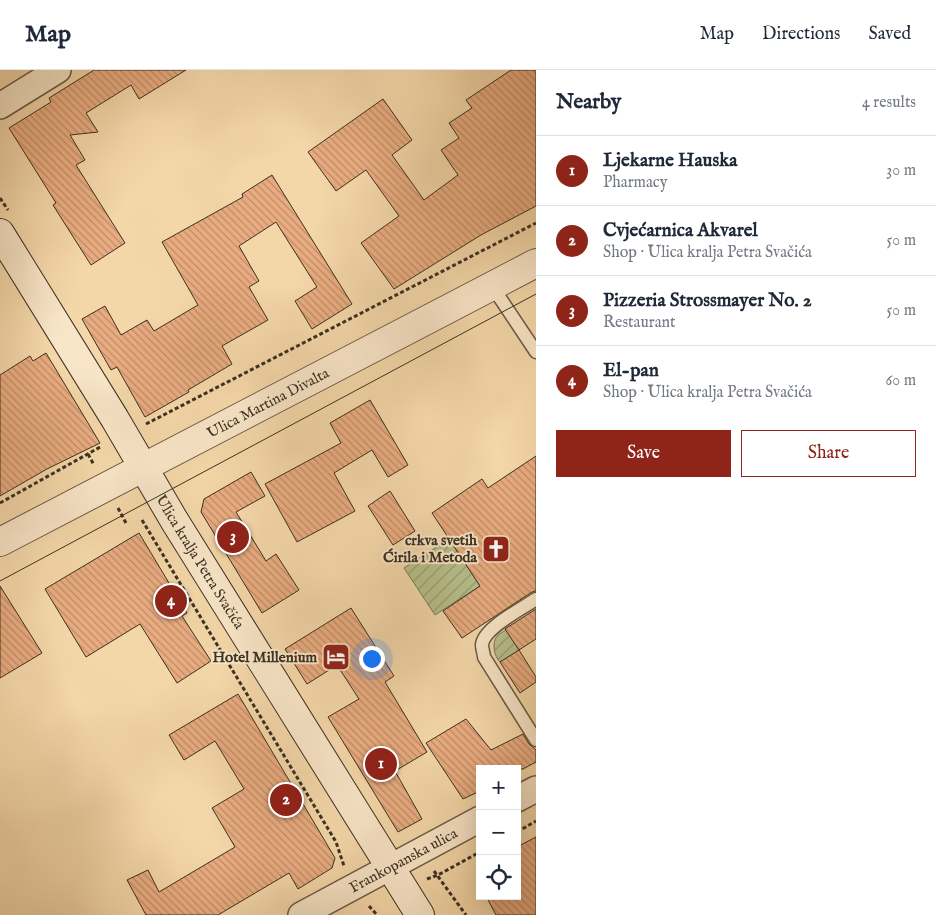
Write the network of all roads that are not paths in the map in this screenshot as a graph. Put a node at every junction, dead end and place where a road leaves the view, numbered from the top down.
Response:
1 (58, 70) edge
2 (0, 106) edge
3 (0, 233) edge
4 (536, 262) edge
5 (492, 286) junction
6 (536, 352) edge
7 (143, 468) junction
8 (0, 542) edge
9 (536, 600) edge
10 (536, 740) edge
11 (536, 789) edge
12 (521, 797) edge
13 (476, 821) edge
14 (390, 867) junction
15 (300, 915) edge
16 (420, 915) edge

1 - 2 street
3 - 7 main road, Ulica kralja Petra Svačića
4 - 5 main road, Ulica Martina Divalta
5 - 6 lane
5 - 7 main road, Ulica Martina Divalta
7 - 8 main road, Ulica Martina Divalta
7 - 14 main road, Ulica kralja Petra Svačića
9 - 10 lane
11 - 12 street
13 - 14 street, Frankopanska ulica
14 - 15 street, Frankopanska ulica
14 - 16 main road, Ulica kralja Petra Svačića

